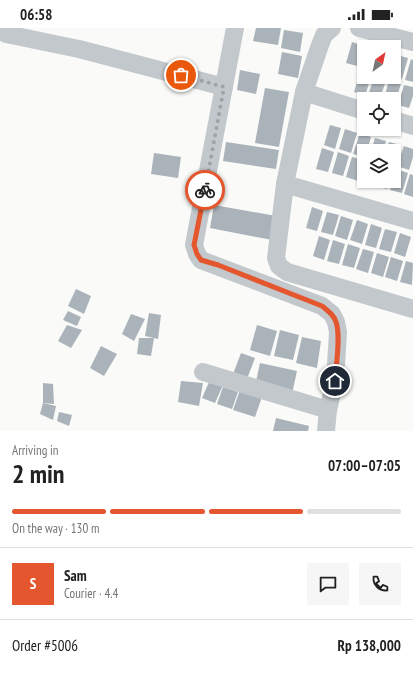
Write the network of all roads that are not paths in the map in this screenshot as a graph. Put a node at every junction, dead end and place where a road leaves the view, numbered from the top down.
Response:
1 (235, 28) edge
2 (332, 28) edge
3 (359, 28) edge
4 (6, 34) dead end
5 (413, 42) edge
6 (224, 87) junction
7 (304, 92) junction
8 (357, 109) edge
9 (401, 122) edge
10 (413, 126) edge
11 (285, 184) junction
12 (413, 221) edge
13 (413, 309) edge
14 (204, 372) dead end
15 (328, 410) junction
16 (326, 431) edge

1 - 6 street
2 - 7 street
3 - 5 street
4 - 6 street
6 - 15 street
7 - 8 street
7 - 11 street
9 - 10 street
11 - 12 street
11 - 13 street
14 - 15 street
15 - 16 street

